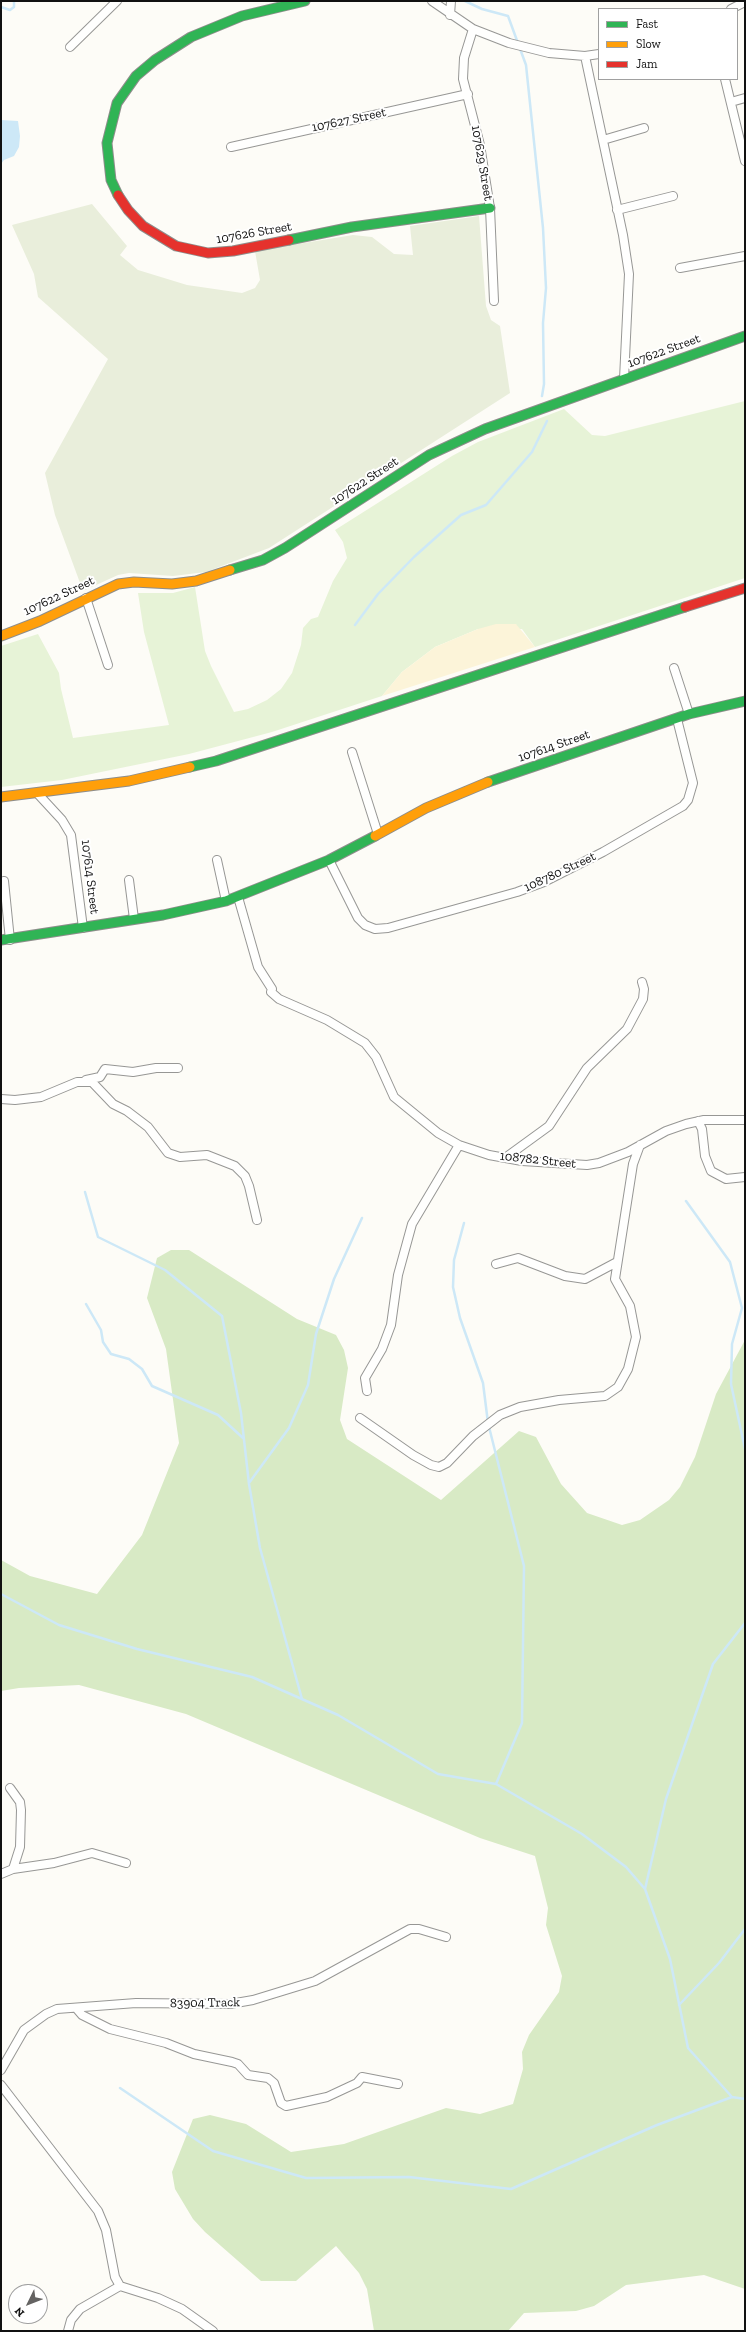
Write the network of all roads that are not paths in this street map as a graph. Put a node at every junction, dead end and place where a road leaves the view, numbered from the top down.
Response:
1 (117, 1) edge
2 (305, 1) edge
3 (432, 1) edge
4 (451, 2) edge
5 (745, 2) edge
6 (733, 8) edge
7 (450, 15) junction
8 (473, 29) junction
9 (70, 46) dead end
10 (598, 54) edge
11 (585, 56) junction
12 (725, 80) edge
13 (468, 94) junction
14 (745, 98) edge
15 (731, 102) junction
16 (644, 128) dead end
17 (603, 140) junction
18 (231, 147) dead end
19 (745, 161) edge
20 (673, 196) dead end
21 (490, 208) junction
22 (618, 210) junction
23 (745, 256) edge
24 (680, 268) dead end
25 (494, 300) dead end
26 (745, 336) edge
27 (624, 379) junction
28 (745, 588) edge
29 (86, 598) junction
30 (1, 636) edge
31 (108, 666) dead end
32 (674, 668) dead end
33 (745, 700) edge
34 (689, 714) junction
35 (677, 719) junction
36 (352, 752) dead end
37 (38, 794) junction
38 (1, 797) edge
39 (378, 834) junction
40 (217, 860) dead end
41 (329, 860) junction
42 (129, 880) dead end
43 (4, 881) dead end
44 (238, 897) junction
45 (226, 901) junction
46 (134, 919) junction
47 (83, 928) junction
48 (6, 940) edge
49 (642, 982) dead end
50 (178, 1068) dead end
51 (83, 1081) junction
52 (1, 1099) edge
53 (745, 1120) edge
54 (698, 1121) junction
55 (459, 1145) junction
56 (640, 1145) junction
57 (505, 1158) junction
58 (745, 1177) edge
59 (257, 1220) dead end
60 (617, 1262) junction
61 (496, 1264) dead end
62 (367, 1390) dead end
63 (360, 1418) dead end
64 (10, 1788) dead end
65 (126, 1863) dead end
66 (14, 1869) junction
67 (1, 1874) edge
68 (446, 1936) dead end
69 (76, 2008) junction
70 (1, 2070) edge
71 (398, 2084) dead end
72 (1, 2085) edge
73 (120, 2286) junction
74 (68, 2331) edge
75 (213, 2331) edge

1 - 9 street
2 - 21 street, 107626 Street
3 - 7 street
4 - 7 street
5 - 6 street
7 - 8 street
8 - 11 street
8 - 13 street, 107629 Street
10 - 11 street
11 - 17 street
12 - 15 street
13 - 18 street, 107627 Street
13 - 21 street, 107629 Street
14 - 15 street
15 - 19 street
16 - 17 street
17 - 22 street
20 - 22 street
21 - 25 street, 107629 Street
22 - 27 street
23 - 24 street
26 - 27 street, 107622 Street
27 - 29 street, 107622 Street
28 - 37 street
29 - 30 street, 107622 Street
29 - 31 street
32 - 34 street
33 - 34 street, 107614 Street
34 - 35 street, 107614 Street
35 - 39 street, 107614 Street
35 - 41 street, 108780 Street
36 - 39 street
37 - 38 street
37 - 47 street, 107614 Street
39 - 41 street, 107614 Street
40 - 45 street
41 - 44 street, 107614 Street
42 - 46 street
43 - 48 street, 107614 Street
44 - 45 street, 107614 Street
44 - 55 street, 108782 Street
45 - 46 street, 107614 Street
46 - 47 street, 107614 Street
47 - 48 street, 107614 Street
49 - 57 street
50 - 51 street
51 - 52 street
51 - 59 street
53 - 54 street, 108782 Street
54 - 56 street, 108782 Street
54 - 58 street
55 - 57 street, 108782 Street
55 - 62 street
56 - 57 street, 108782 Street
56 - 60 street
60 - 61 street
60 - 63 street
64 - 66 street
65 - 66 street
66 - 67 street
68 - 69 street, 83904 Track
69 - 70 street, 83904 Track
69 - 71 street
72 - 73 street
73 - 74 street
73 - 75 street

